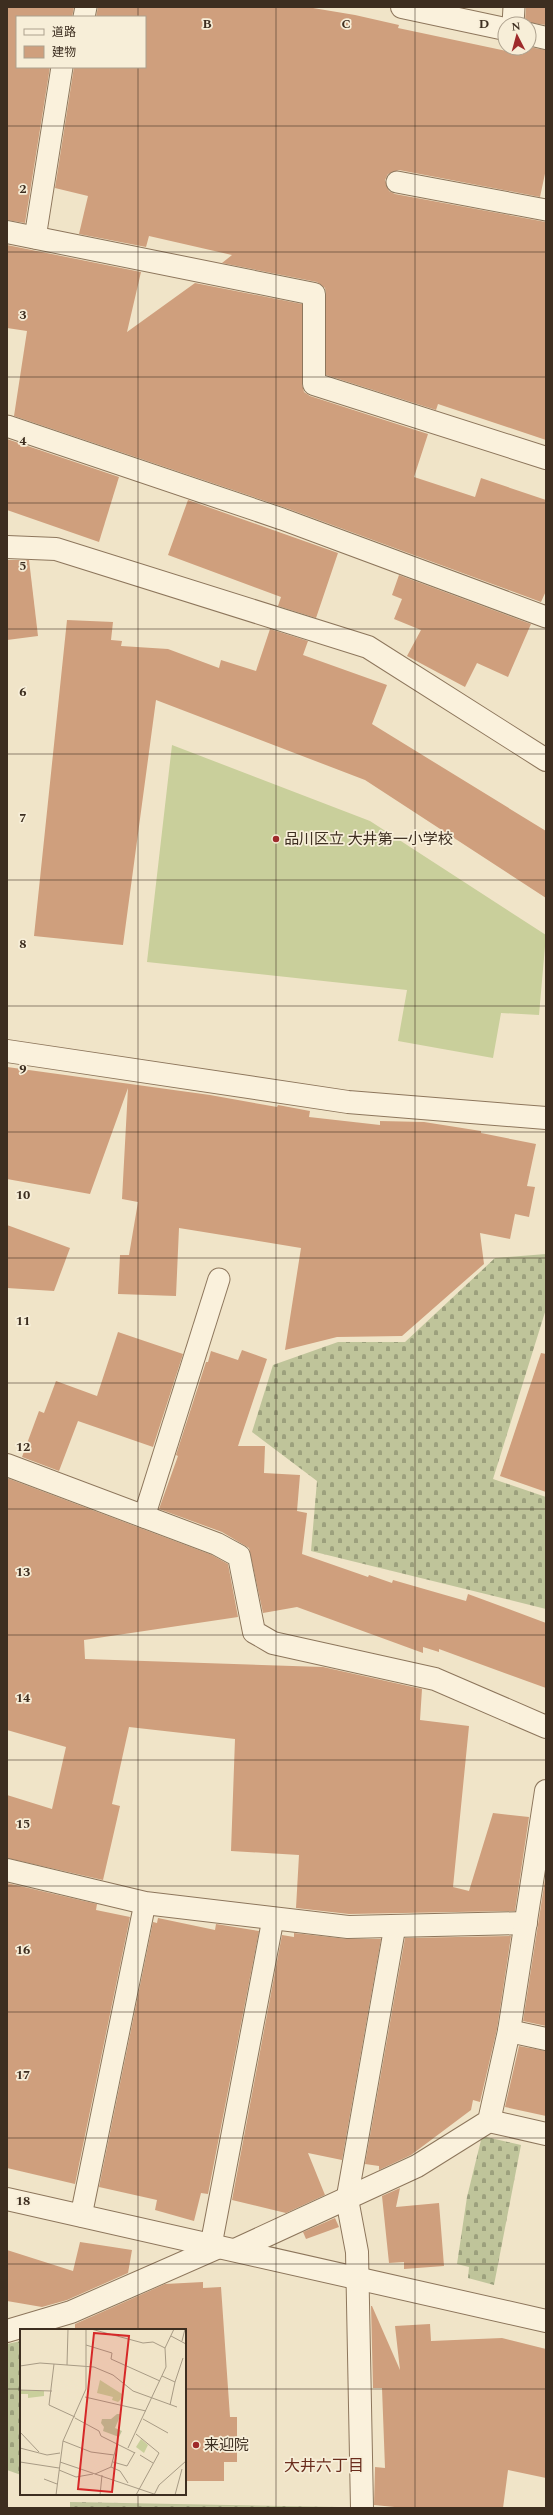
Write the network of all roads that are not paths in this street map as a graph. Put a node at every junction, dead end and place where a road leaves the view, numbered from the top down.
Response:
1 (402, 7) edge
2 (497, 27) edge
3 (62, 68) edge
4 (397, 182) dead end
5 (546, 210) edge
6 (7, 232) edge
7 (35, 238) junction
8 (7, 426) edge
9 (546, 458) edge
10 (7, 546) edge
11 (546, 617) edge
12 (546, 760) edge
13 (7, 1051) edge
14 (546, 1118) edge
15 (219, 1279) dead end
16 (7, 1465) edge
17 (144, 1517) junction
18 (546, 1727) edge
19 (546, 1791) edge
20 (7, 1870) edge
21 (145, 1903) junction
22 (273, 1919) junction
23 (526, 1923) junction
24 (395, 1926) junction
25 (509, 2031) junction
26 (546, 2039) edge
27 (489, 2121) junction
28 (546, 2134) edge
29 (7, 2199) edge
30 (347, 2199) junction
31 (81, 2216) junction
32 (222, 2247) junction
33 (357, 2277) junction
34 (546, 2321) edge
35 (7, 2331) edge
36 (362, 2508) edge

1 - 2 street
3 - 7 lane
4 - 5 lane
6 - 7 street
7 - 9 street
8 - 11 lane
10 - 12 street
13 - 14 street
15 - 17 lane
16 - 17 street
17 - 18 street
19 - 23 street
20 - 21 street
21 - 22 street
21 - 31 lane
22 - 24 street
22 - 32 lane
23 - 24 street
23 - 25 street
24 - 30 lane
25 - 26 street
25 - 27 street
27 - 28 street
27 - 30 street
29 - 31 street
30 - 32 street
30 - 33 street
31 - 32 street
32 - 33 street
32 - 35 street
33 - 34 street
33 - 36 street

